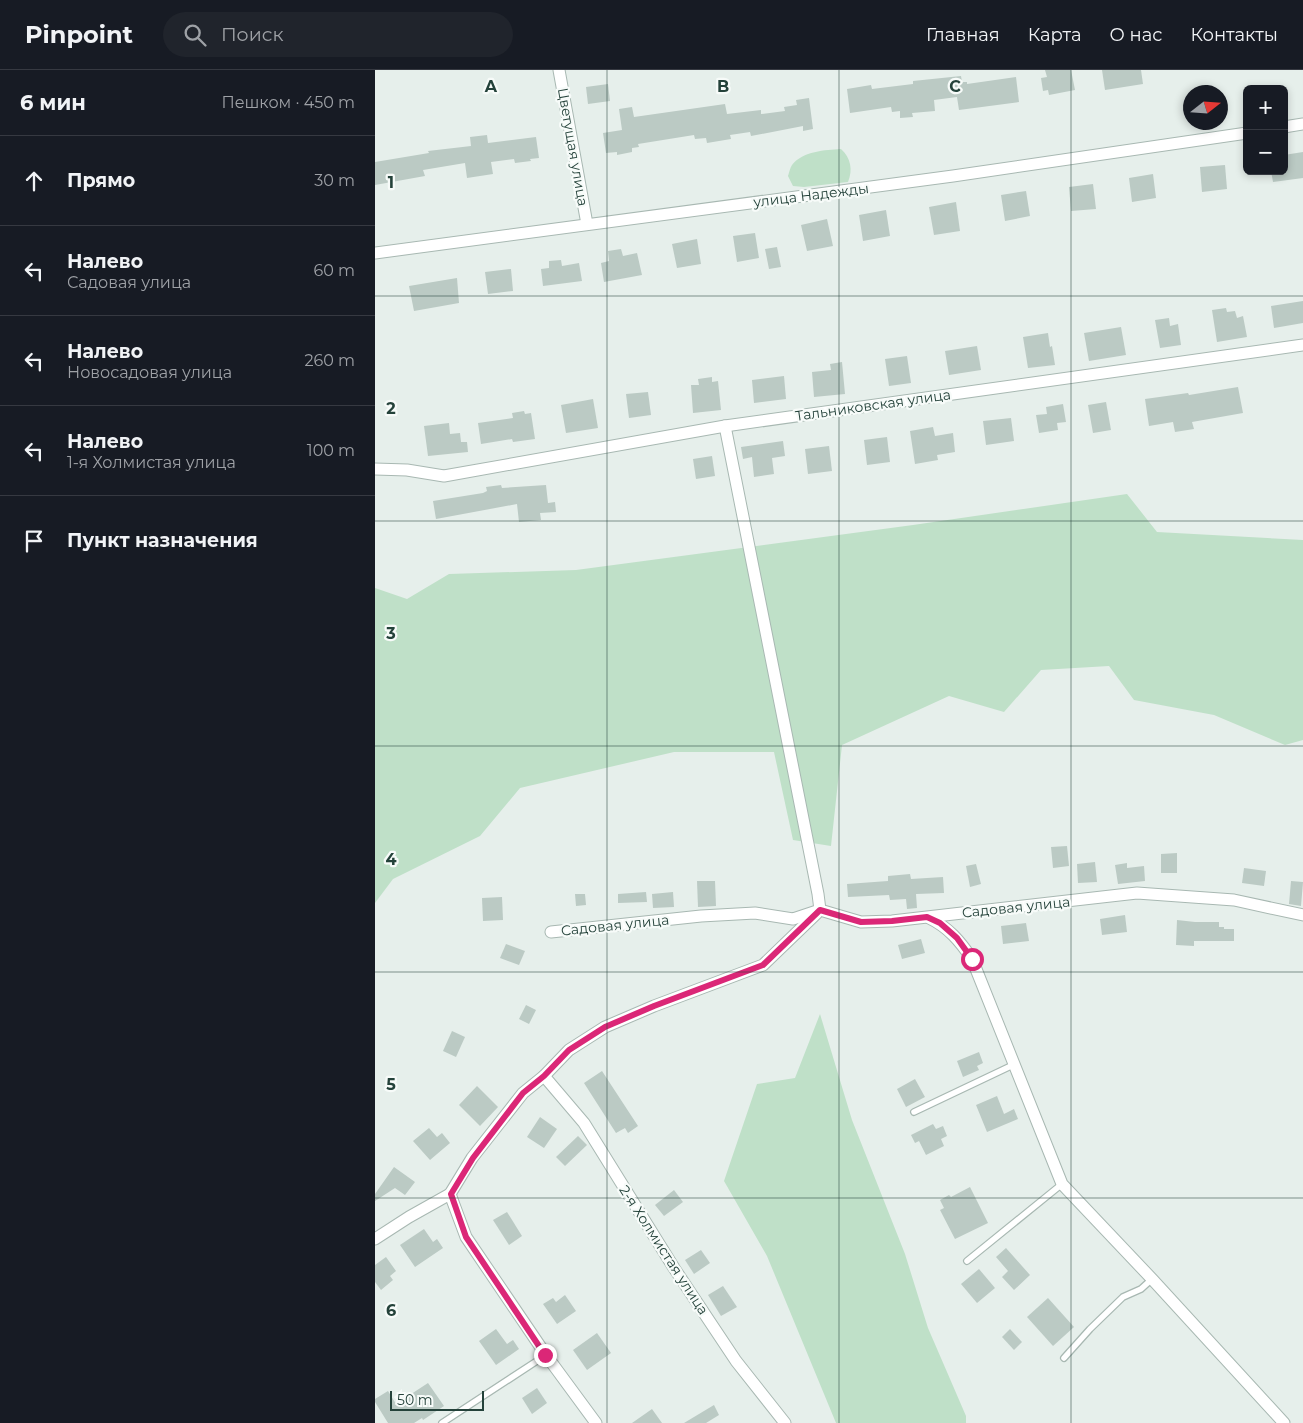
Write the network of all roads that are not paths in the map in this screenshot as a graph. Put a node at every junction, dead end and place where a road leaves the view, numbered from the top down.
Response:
1 (559, 70) edge
2 (1303, 124) edge
3 (1288, 126) edge
4 (1243, 134) edge
5 (587, 224) junction
6 (375, 253) edge
7 (1303, 344) edge
8 (725, 426) junction
9 (375, 469) edge
10 (820, 910) junction
11 (1303, 915) edge
12 (927, 917) junction
13 (551, 932) dead end
14 (1013, 1065) junction
15 (544, 1076) junction
16 (914, 1112) dead end
17 (1062, 1184) junction
18 (451, 1194) junction
19 (375, 1239) edge
20 (967, 1261) dead end
21 (1152, 1279) junction
22 (545, 1355) junction
23 (1064, 1358) dead end
24 (442, 1423) edge
25 (596, 1423) edge
26 (785, 1423) edge
27 (1284, 1423) edge

1 - 5 street, Цветущая улица
2 - 3 street
4 - 5 street, улица Надежды
5 - 6 street, улица Надежды
7 - 8 street, Тальниковская улица
8 - 9 street, Тальниковская улица
8 - 10 street
10 - 12 street, Садовая улица
10 - 13 street, Садовая улица
10 - 15 street
11 - 12 street, Садовая улица
12 - 14 street
14 - 16 lane
14 - 17 street
15 - 18 street
15 - 26 street, 2-я Холмистая улица
17 - 20 lane
17 - 21 street
18 - 19 street
18 - 22 street
21 - 23 lane
21 - 27 street
22 - 24 lane
22 - 25 street

